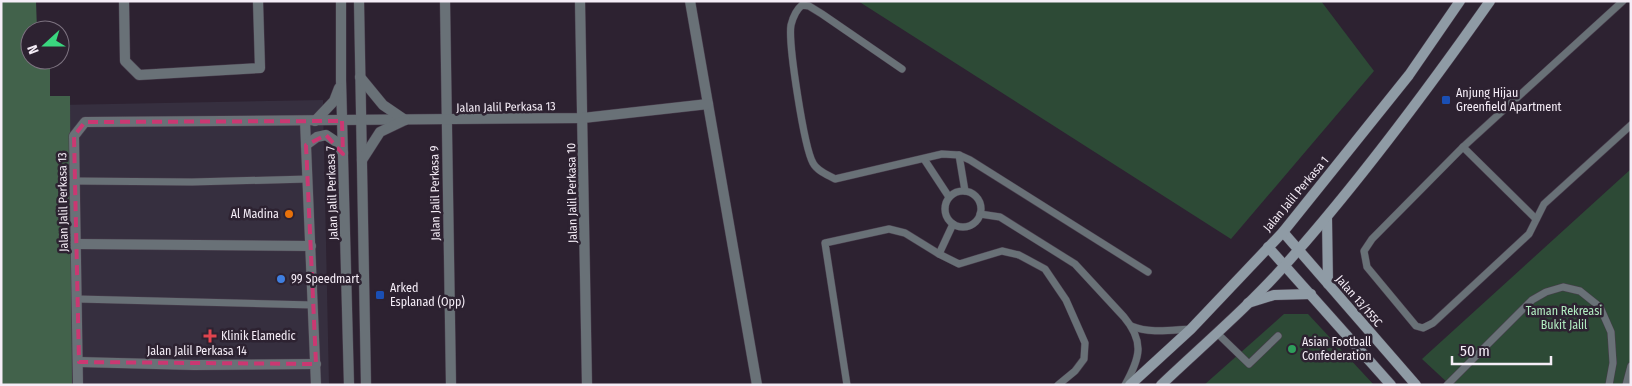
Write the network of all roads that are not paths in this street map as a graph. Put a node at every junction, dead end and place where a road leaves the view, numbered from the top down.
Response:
1 (124, 1) edge
2 (258, 1) edge
3 (341, 1) edge
4 (359, 1) edge
5 (445, 1) edge
6 (580, 1) edge
7 (690, 1) edge
8 (1460, 1) edge
9 (1490, 1) edge
10 (1624, 1) edge
11 (902, 69) dead end
12 (360, 77) junction
13 (341, 80) junction
14 (708, 104) junction
15 (583, 118) junction
16 (360, 120) junction
17 (405, 120) junction
18 (447, 120) junction
19 (310, 121) junction
20 (342, 121) junction
21 (1631, 125) edge
22 (306, 145) junction
23 (1464, 148) junction
24 (343, 154) junction
25 (959, 155) junction
26 (924, 158) junction
27 (361, 160) junction
28 (308, 178) junction
29 (75, 181) junction
30 (965, 191) junction
31 (949, 197) junction
32 (980, 214) junction
33 (1327, 218) junction
34 (1536, 219) junction
35 (953, 224) junction
36 (1283, 232) junction
37 (77, 244) junction
38 (311, 246) junction
39 (1268, 247) junction
40 (1299, 250) junction
41 (939, 254) junction
42 (1285, 265) junction
43 (1148, 272) dead end
44 (1328, 284) junction
45 (1311, 294) junction
46 (78, 299) junction
47 (1247, 304) junction
48 (314, 305) junction
49 (1132, 326) junction
50 (1192, 328) junction
51 (1217, 332) junction
52 (1278, 336) dead end
53 (79, 362) junction
54 (316, 364) junction
55 (1631, 366) edge
56 (78, 385) edge
57 (316, 385) edge
58 (349, 385) edge
59 (366, 385) edge
60 (451, 385) edge
61 (587, 385) edge
62 (757, 385) edge
63 (847, 385) edge
64 (1058, 385) edge
65 (1125, 385) edge
66 (1130, 385) edge
67 (1161, 385) edge
68 (1391, 385) edge
69 (1416, 385) edge
70 (1447, 385) edge
71 (1609, 385) edge
72 (1626, 385) edge

1 - 2 street
3 - 13 street, Jalan Jalil Perkasa 7
4 - 12 street
5 - 18 street, Jalan Jalil Perkasa 9
6 - 15 street, Jalan Jalil Perkasa 10
7 - 14 street
8 - 36 main road, Jalan Jalil Perkasa 1
9 - 33 main road
10 - 23 lane
11 - 26 lane
12 - 16 street
12 - 17 street
13 - 19 street
13 - 20 street, Jalan Jalil Perkasa 7
14 - 15 street, Jalan Jalil Perkasa 13
14 - 62 street
15 - 18 street, Jalan Jalil Perkasa 13
15 - 61 street, Jalan Jalil Perkasa 10
16 - 17 street, Jalan Jalil Perkasa 13
16 - 20 street, Jalan Jalil Perkasa 13
16 - 27 street
17 - 18 street, Jalan Jalil Perkasa 13
17 - 27 street
18 - 60 street, Jalan Jalil Perkasa 9
19 - 20 street, Jalan Jalil Perkasa 13
19 - 22 street
19 - 29 street, Jalan Jalil Perkasa 13
20 - 24 street, Jalan Jalil Perkasa 7
21 - 34 lane
22 - 24 street
22 - 28 street
23 - 34 lane
23 - 34 lane
24 - 58 street, Jalan Jalil Perkasa 7
25 - 26 lane
25 - 30 lane
25 - 43 lane
26 - 31 lane
27 - 59 street
28 - 29 lane
28 - 38 street
29 - 37 street, Jalan Jalil Perkasa 13
30 - 31 lane
30 - 32 lane
31 - 35 lane
32 - 35 lane
32 - 49 lane
33 - 40 main road
33 - 44 main road
35 - 41 lane
36 - 39 main road, Jalan Jalil Perkasa 1
36 - 40 main road, Jalan 13/155C
37 - 38 street
37 - 46 street, Jalan Jalil Perkasa 13
38 - 48 street
39 - 42 main road
39 - 50 main road, Jalan Jalil Perkasa 1
40 - 42 main road
40 - 44 main road, Jalan 13/155C
41 - 63 lane
41 - 64 lane
42 - 45 main road
42 - 47 main road
44 - 69 main road, Jalan 13/155C
45 - 47 main road
45 - 68 main road
46 - 48 lane
46 - 53 street, Jalan Jalil Perkasa 13
47 - 51 main road
48 - 54 street
49 - 50 lane
49 - 65 lane
50 - 66 main road, Jalan Jalil Perkasa 1
51 - 52 lane
51 - 67 main road
53 - 54 street, Jalan Jalil Perkasa 14
53 - 56 street, Jalan Jalil Perkasa 13
54 - 57 street
55 - 72 lane
70 - 71 lane

